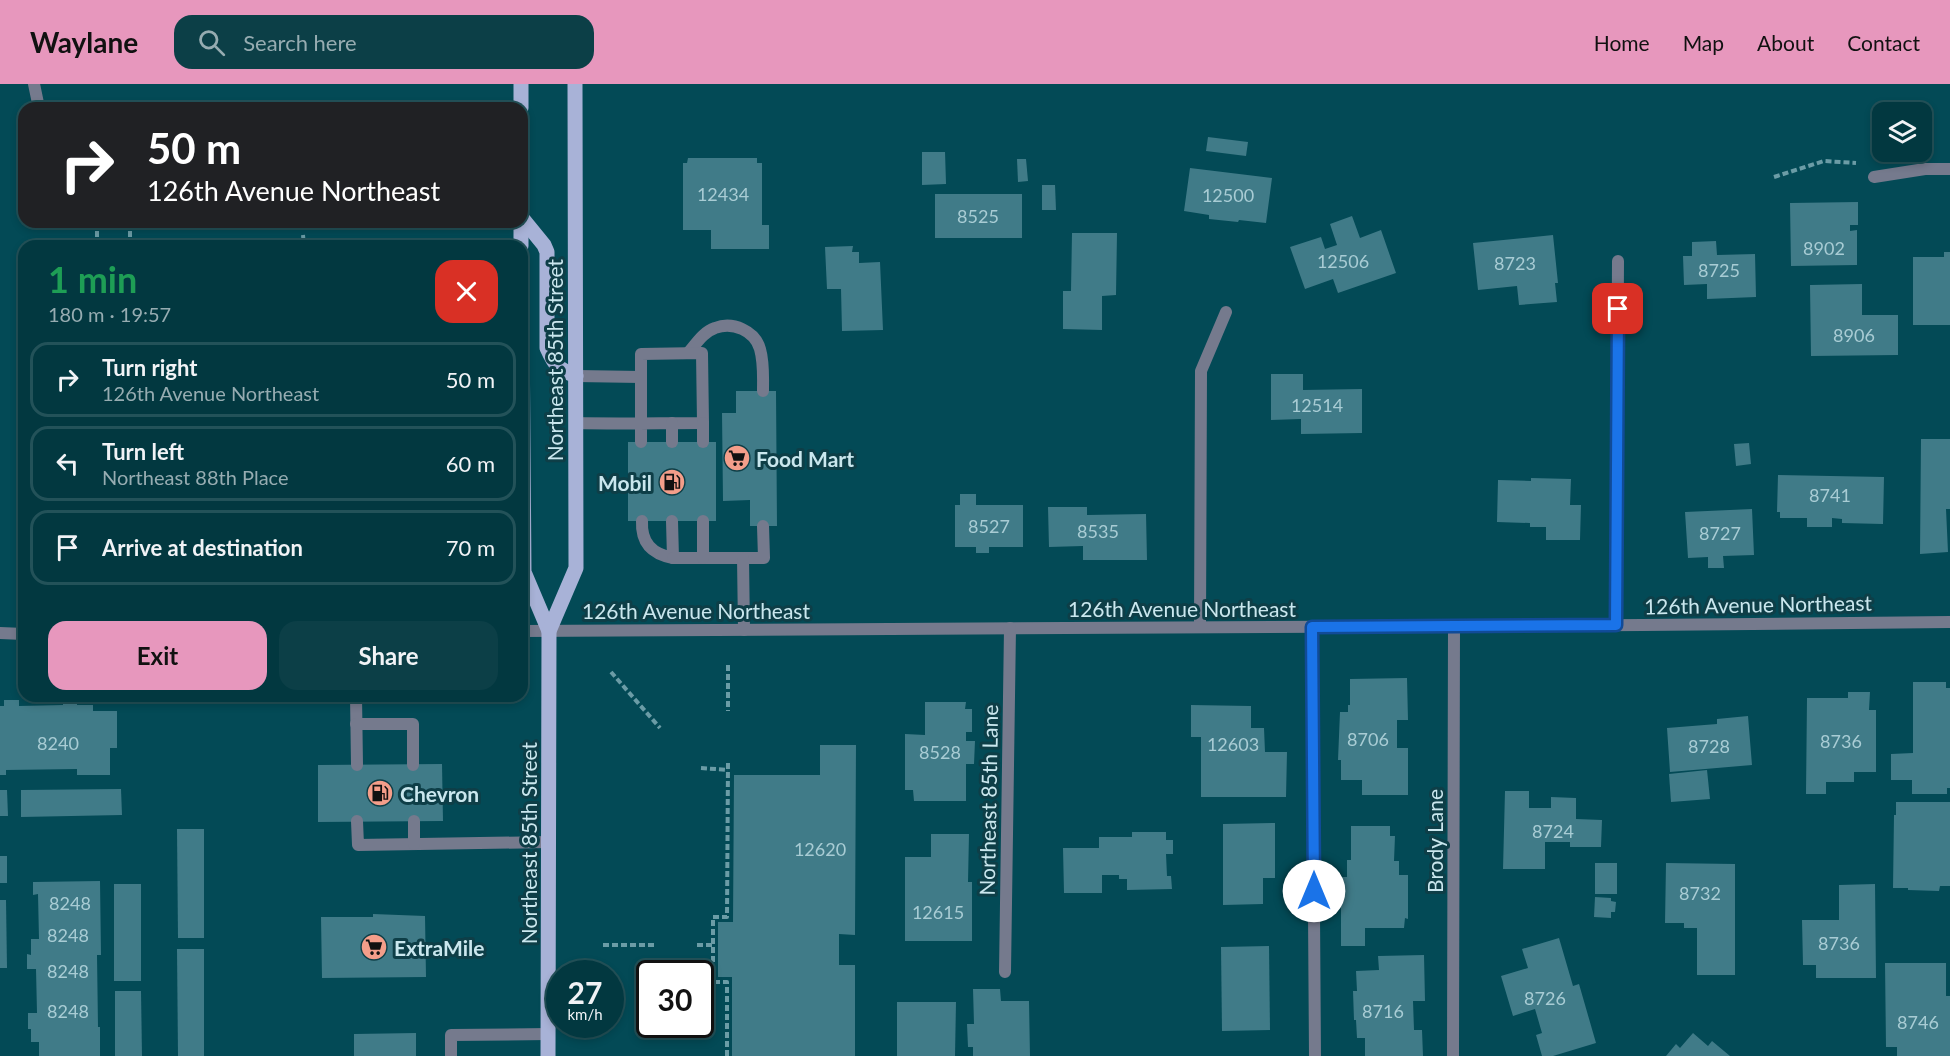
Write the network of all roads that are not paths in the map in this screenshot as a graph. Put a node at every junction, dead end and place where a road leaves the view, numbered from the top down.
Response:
1 (34, 84) edge
2 (521, 84) edge
3 (571, 85) edge
4 (38, 102) edge
5 (521, 102) edge
6 (1950, 169) edge
7 (1874, 177) dead end
8 (528, 227) edge
9 (1618, 261) dead end
10 (1226, 312) dead end
11 (688, 353) junction
12 (576, 376) junction
13 (641, 377) junction
14 (763, 391) dead end
15 (576, 423) junction
16 (672, 423) junction
17 (703, 423) junction
18 (641, 424) junction
19 (641, 442) dead end
20 (672, 442) dead end
21 (703, 442) dead end
22 (642, 521) dead end
23 (672, 521) dead end
24 (703, 521) dead end
25 (763, 526) dead end
26 (672, 558) junction
27 (703, 558) junction
28 (743, 558) junction
29 (528, 581) edge
30 (1950, 622) edge
31 (1616, 625) junction
32 (1454, 626) junction
33 (1200, 627) junction
34 (1312, 627) junction
35 (1010, 628) junction
36 (744, 630) junction
37 (528, 631) edge
38 (549, 631) junction
39 (0, 633) edge
40 (18, 634) edge
41 (356, 702) edge
42 (356, 724) junction
43 (357, 765) dead end
44 (413, 765) dead end
45 (357, 821) dead end
46 (414, 821) dead end
47 (549, 842) junction
48 (414, 844) junction
49 (549, 960) edge
50 (1005, 972) dead end
51 (546, 1034) edge
52 (549, 1038) edge
53 (451, 1056) edge
54 (549, 1056) edge
55 (1315, 1056) edge
56 (1453, 1056) edge

1 - 4 street
2 - 5 main road
3 - 12 main road, Northeast 85th Street
6 - 7 street
8 - 12 main road
9 - 31 street
10 - 33 street
11 - 13 street
11 - 14 street
11 - 17 street
12 - 13 street
12 - 15 main road, Northeast 85th Street
13 - 18 street
15 - 18 street
15 - 38 main road, Northeast 85th Street
16 - 17 street
16 - 18 street
16 - 20 street
17 - 21 street
18 - 19 street
22 - 26 street
23 - 26 street
24 - 27 street
25 - 28 street
26 - 27 street
27 - 28 street
28 - 36 street
29 - 38 main road, Northeast 85th Street
30 - 31 street, 126th Avenue Northeast
31 - 32 street, 126th Avenue Northeast
32 - 34 street, 126th Avenue Northeast
32 - 56 street, Brody Lane
33 - 34 street, 126th Avenue Northeast
33 - 35 street, 126th Avenue Northeast
34 - 55 street
35 - 36 street, 126th Avenue Northeast
35 - 50 street, Northeast 85th Lane
36 - 38 street, 126th Avenue Northeast
37 - 38 street, 126th Avenue Northeast
38 - 47 main road, Northeast 85th Street
39 - 40 street
41 - 42 street
42 - 43 street
42 - 44 street
45 - 48 street
46 - 48 street
47 - 48 street
47 - 49 main road, Northeast 85th Street
51 - 53 street
52 - 54 main road, Northeast 85th Street

